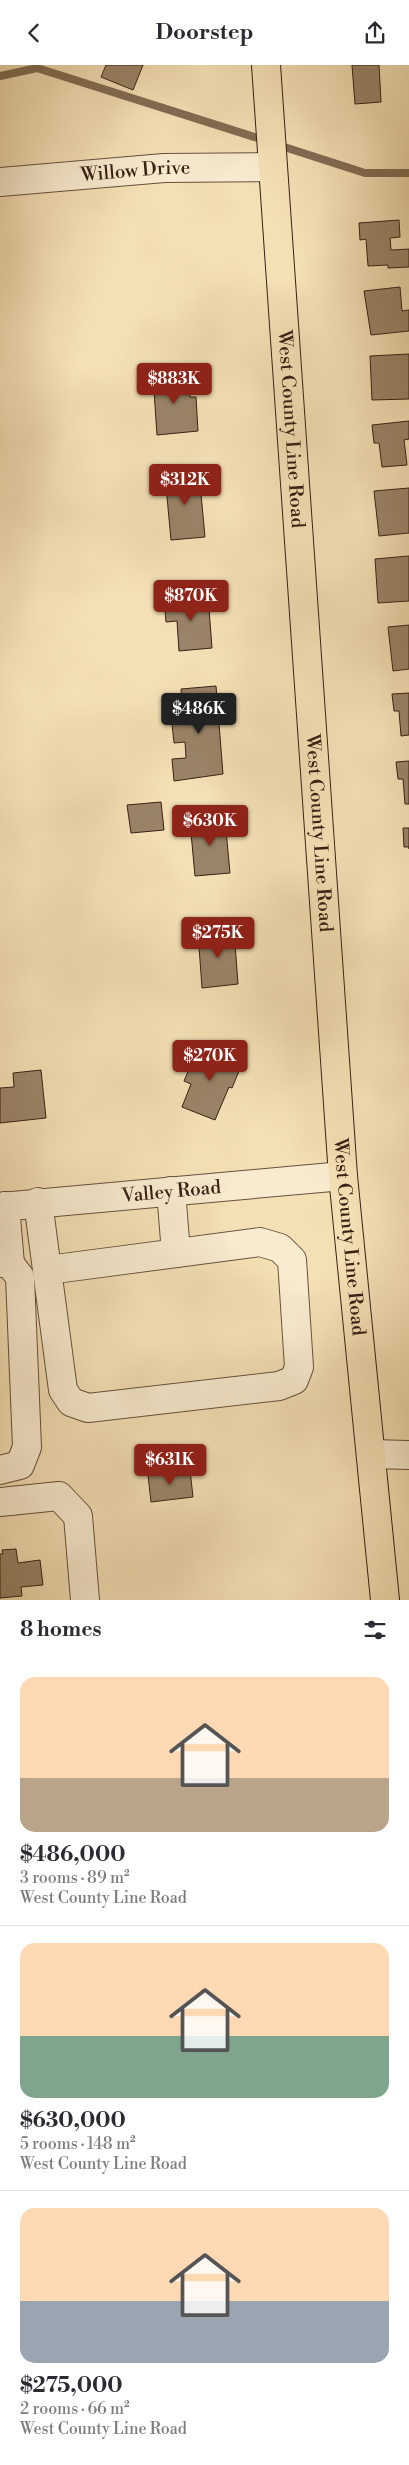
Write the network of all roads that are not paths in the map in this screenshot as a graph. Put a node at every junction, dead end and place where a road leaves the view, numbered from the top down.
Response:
1 (266, 65) edge
2 (272, 167) junction
3 (0, 182) edge
4 (343, 1176) junction
5 (171, 1191) junction
6 (38, 1202) junction
7 (2, 1207) edge
8 (176, 1253) junction
9 (5, 1263) edge
10 (48, 1270) junction
11 (371, 1454) junction
12 (409, 1455) edge
13 (0, 1470) edge
14 (0, 1502) edge
15 (85, 1600) edge
16 (385, 1600) edge

1 - 2 main road, West County Line Road
2 - 3 street, Willow Drive
2 - 4 main road, West County Line Road
4 - 5 street, Valley Road
4 - 11 main road, West County Line Road
5 - 6 street, Valley Road
5 - 8 street
6 - 7 street, Valley Road
6 - 10 street
7 - 9 street
8 - 10 street
8 - 10 street
9 - 13 street
11 - 12 street
11 - 16 main road, West County Line Road
14 - 15 street

